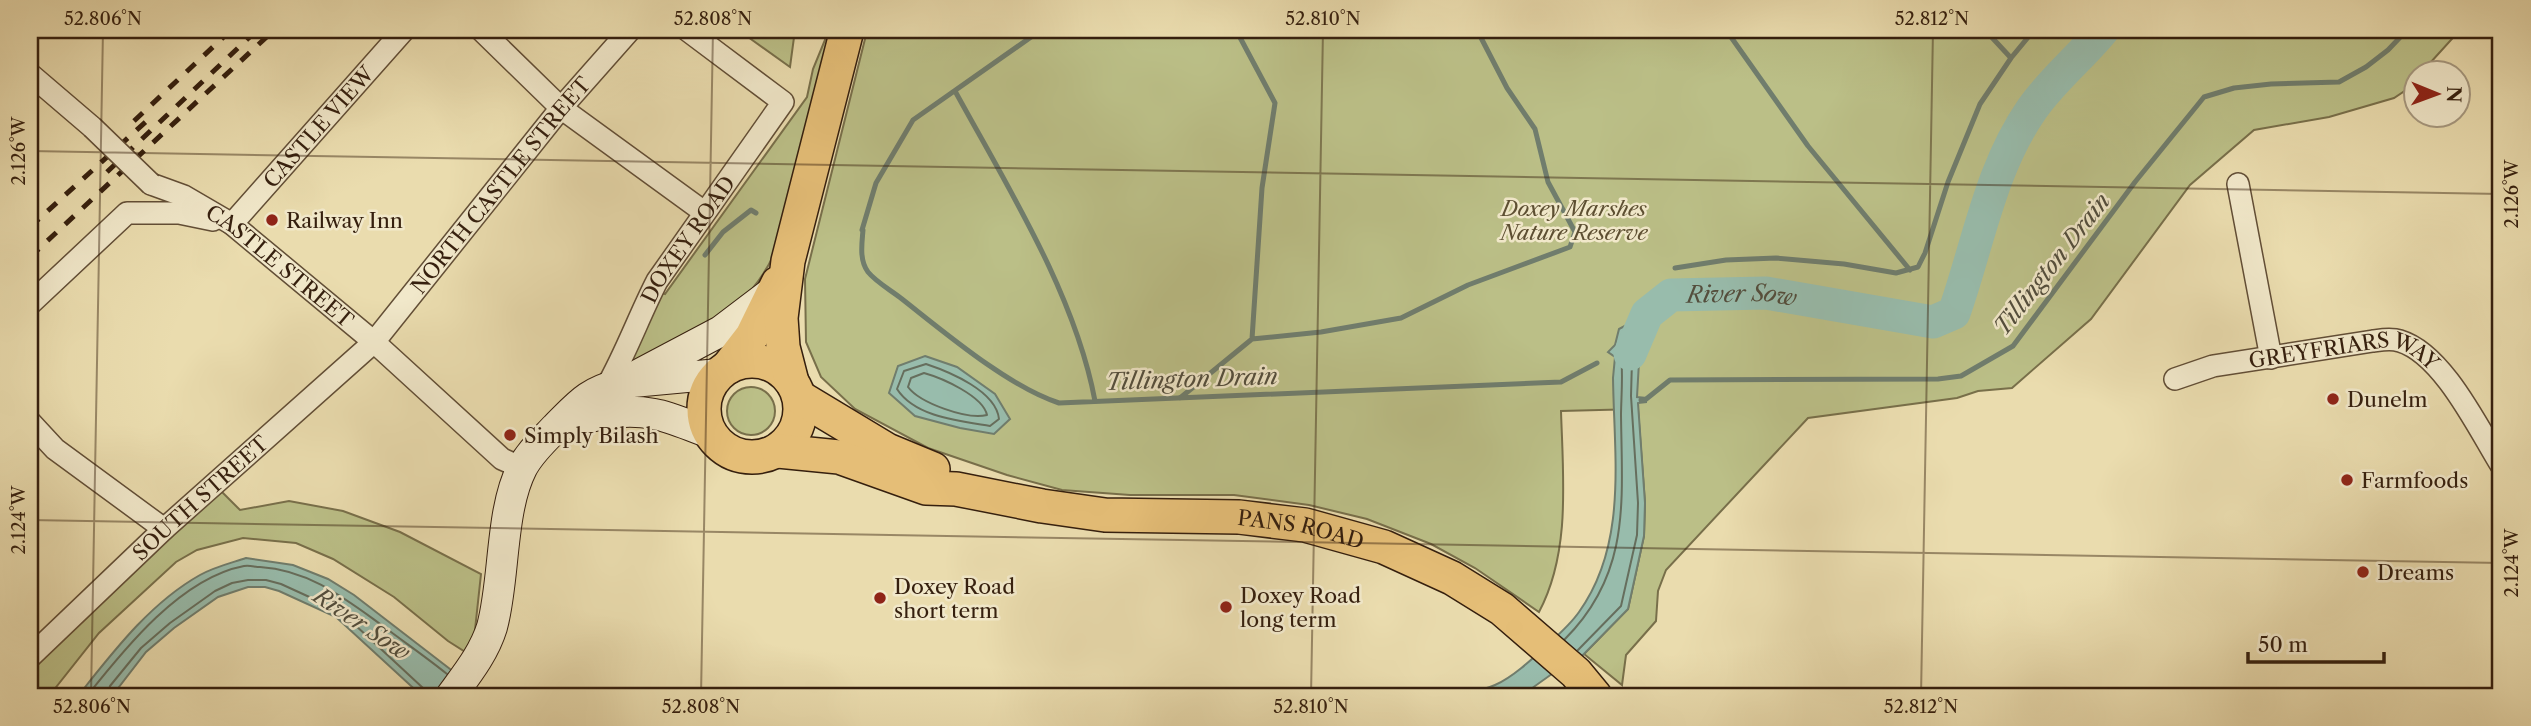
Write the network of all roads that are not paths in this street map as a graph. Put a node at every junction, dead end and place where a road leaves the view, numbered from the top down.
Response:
1 (404, 30) edge
2 (481, 30) edge
3 (630, 30) edge
4 (687, 30) edge
5 (847, 30) edge
6 (30, 74) edge
7 (561, 108) junction
8 (2238, 184) dead end
9 (704, 212) junction
10 (232, 224) junction
11 (781, 276) junction
12 (30, 304) edge
13 (374, 342) junction
14 (2271, 358) junction
15 (723, 371) junction
16 (618, 375) junction
17 (2175, 379) dead end
18 (796, 390) junction
19 (30, 422) edge
20 (556, 427) junction
21 (710, 433) junction
22 (778, 451) junction
23 (2501, 465) edge
24 (522, 468) junction
25 (957, 489) junction
26 (164, 529) junction
27 (30, 657) edge
28 (451, 696) edge
29 (1595, 696) edge

1 - 10 street, CASTLE VIEW
2 - 7 street
3 - 7 street, NORTH CASTLE STREET
4 - 9 street, DOXEY ROAD
5 - 11 main road
6 - 10 street, CASTLE STREET, bridge
7 - 9 street
7 - 13 street, NORTH CASTLE STREET
8 - 14 street
9 - 16 street, DOXEY ROAD
10 - 12 street
10 - 13 street, CASTLE STREET
11 - 15 main road
11 - 16 street
11 - 18 main road
13 - 24 street, CASTLE STREET
13 - 26 street, SOUTH STREET
14 - 17 street, GREYFRIARS WAY
14 - 23 street, GREYFRIARS WAY
15 - 16 street
15 - 18 main road
15 - 21 main road
16 - 20 street
18 - 22 main road
18 - 25 main road, PANS ROAD
19 - 26 street
20 - 21 street
20 - 24 street
21 - 22 main road
22 - 25 main road, PANS ROAD
24 - 28 street
25 - 29 main road, PANS ROAD
26 - 27 street, SOUTH STREET

